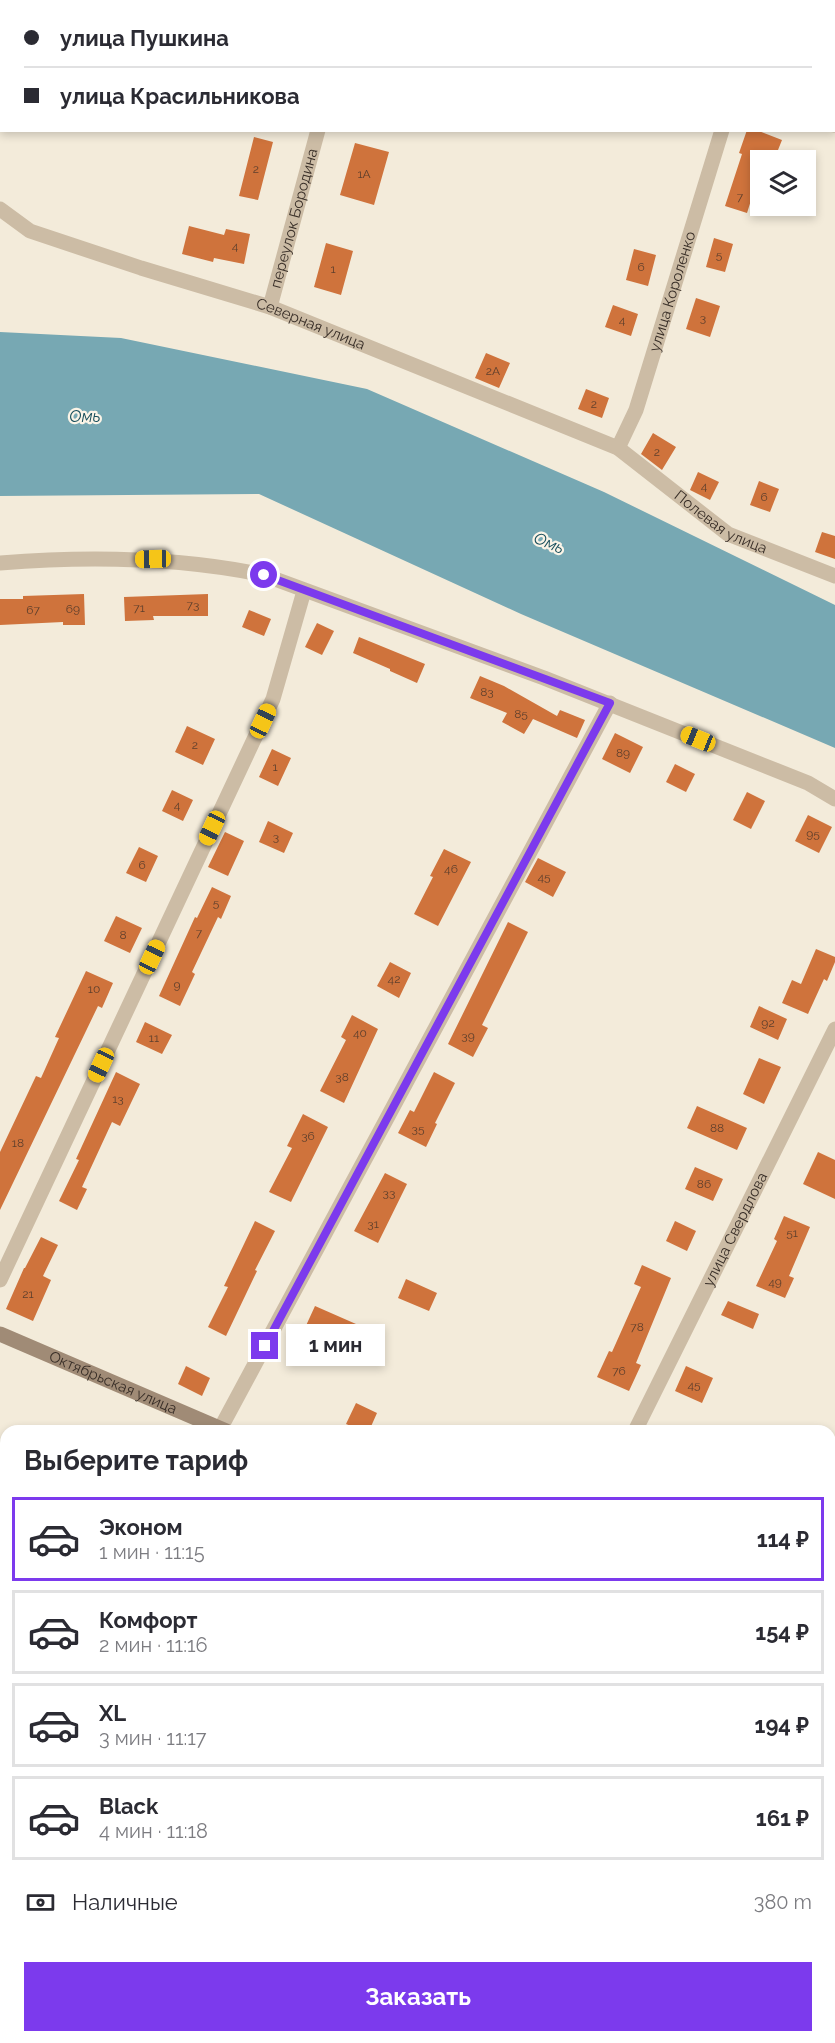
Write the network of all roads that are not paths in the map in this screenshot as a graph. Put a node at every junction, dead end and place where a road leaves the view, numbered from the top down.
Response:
1 (317, 132) edge
2 (721, 132) edge
3 (0, 209) edge
4 (270, 306) junction
5 (618, 448) junction
6 (0, 563) edge
7 (835, 576) edge
8 (304, 591) junction
9 (610, 703) junction
10 (835, 799) edge
11 (835, 1029) edge
12 (0, 1280) edge
13 (0, 1334) edge
14 (210, 1425) edge
15 (225, 1425) edge
16 (638, 1425) edge

1 - 4 street, переулок Бородина
2 - 5 street, улица Короленко
3 - 4 street, Северная улица
4 - 5 street, Северная улица
5 - 7 street, Полевая улица
6 - 8 street
8 - 9 street
8 - 12 street
9 - 10 street
9 - 15 street
11 - 16 street, улица Свердлова
13 - 14 street, Октябрьская улица

